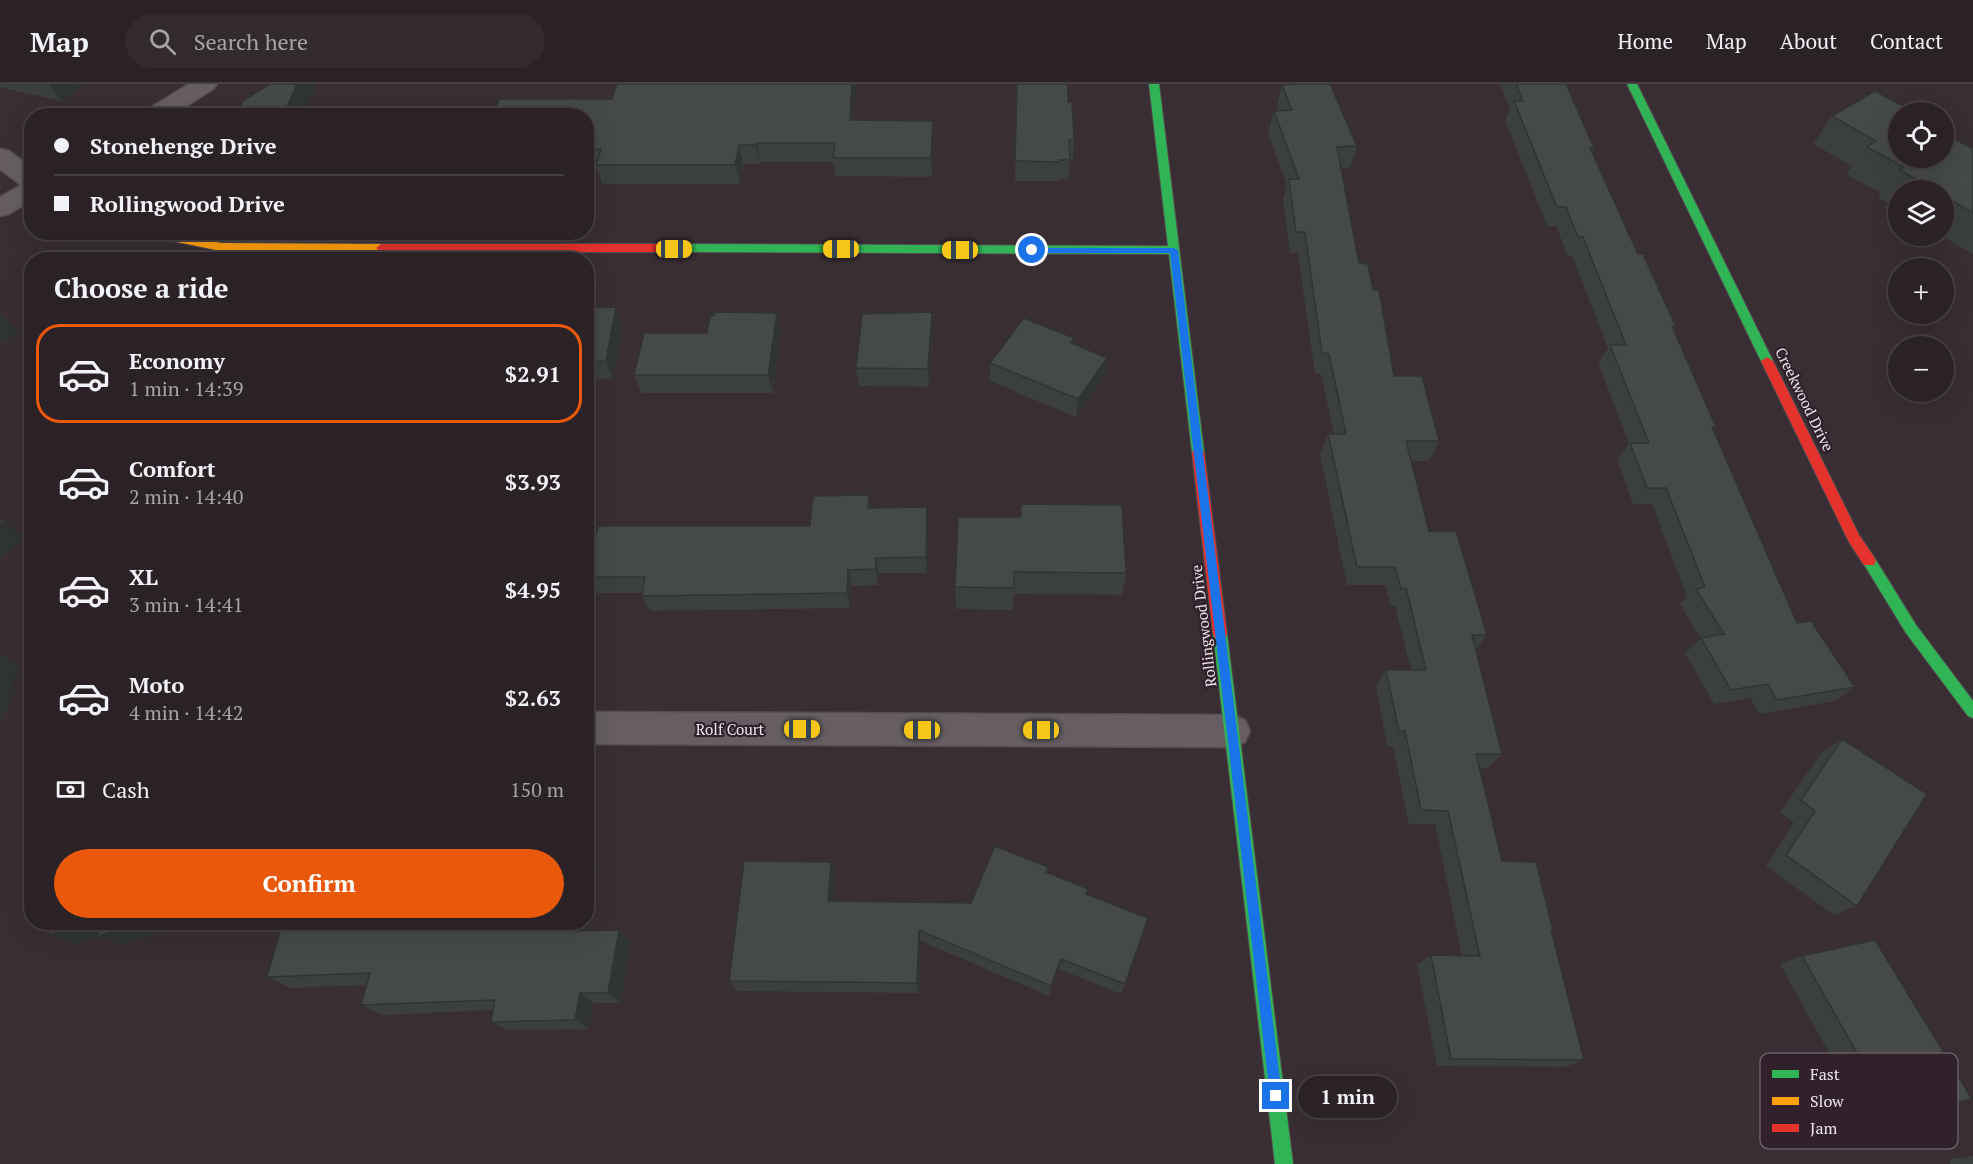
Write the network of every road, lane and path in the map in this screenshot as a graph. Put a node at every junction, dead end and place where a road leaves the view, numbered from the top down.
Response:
1 (205, 84) edge
2 (1154, 84) edge
3 (1632, 84) edge
4 (166, 108) edge
5 (0, 157) edge
6 (24, 174) edge
7 (24, 194) edge
8 (0, 208) edge
9 (187, 240) edge
10 (1174, 250) junction
11 (1973, 712) edge
12 (594, 729) edge
13 (1233, 731) junction
14 (1284, 1164) edge

1 - 4 street
2 - 10 street, Rollingwood Drive
3 - 11 street, Creekwood Drive
5 - 6 street
7 - 8 street
9 - 10 street
10 - 13 street, Rollingwood Drive
12 - 13 street, Rolf Court
13 - 14 street, Rollingwood Drive

